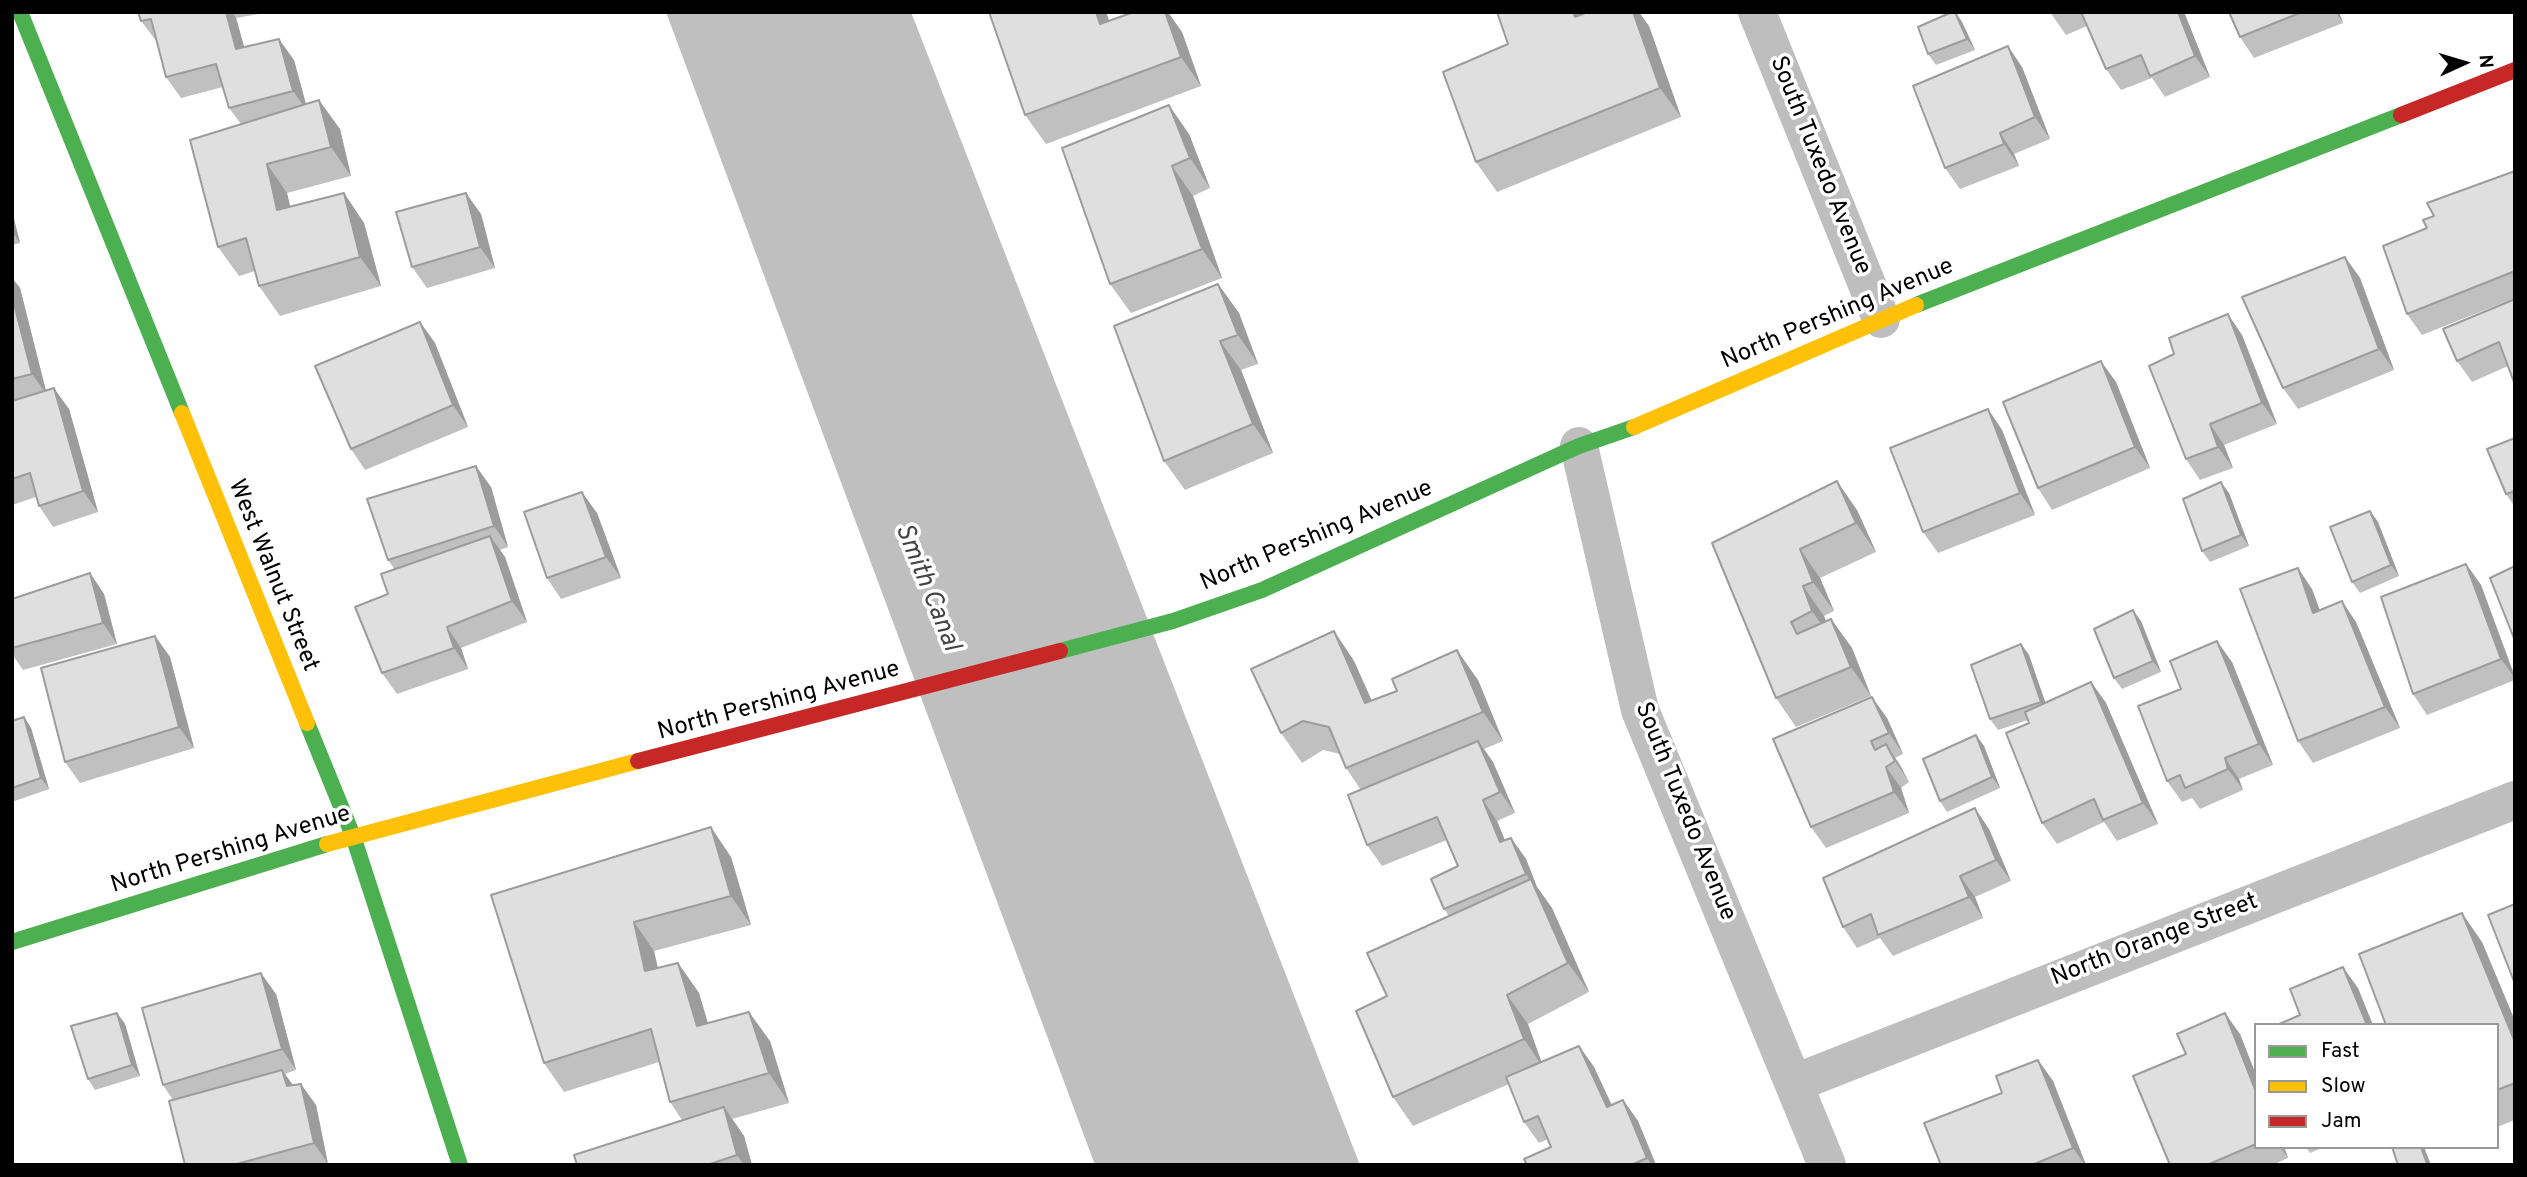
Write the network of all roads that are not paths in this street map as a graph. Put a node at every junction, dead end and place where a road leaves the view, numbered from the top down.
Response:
1 (20, 12) edge
2 (1757, 12) edge
3 (2515, 71) edge
4 (1881, 319) junction
5 (1579, 446) junction
6 (2515, 800) edge
7 (353, 836) junction
8 (12, 942) edge
9 (1795, 1083) junction
10 (460, 1165) edge
11 (1827, 1165) edge

1 - 7 main road, West Walnut Street
2 - 4 street, South Tuxedo Avenue
3 - 4 main road, North Pershing Avenue
4 - 5 main road, North Pershing Avenue
5 - 7 main road, North Pershing Avenue
5 - 9 street, South Tuxedo Avenue
6 - 9 street, North Orange Street
7 - 8 main road, North Pershing Avenue
7 - 10 main road, West Walnut Street
9 - 11 street, South Tuxedo Avenue

